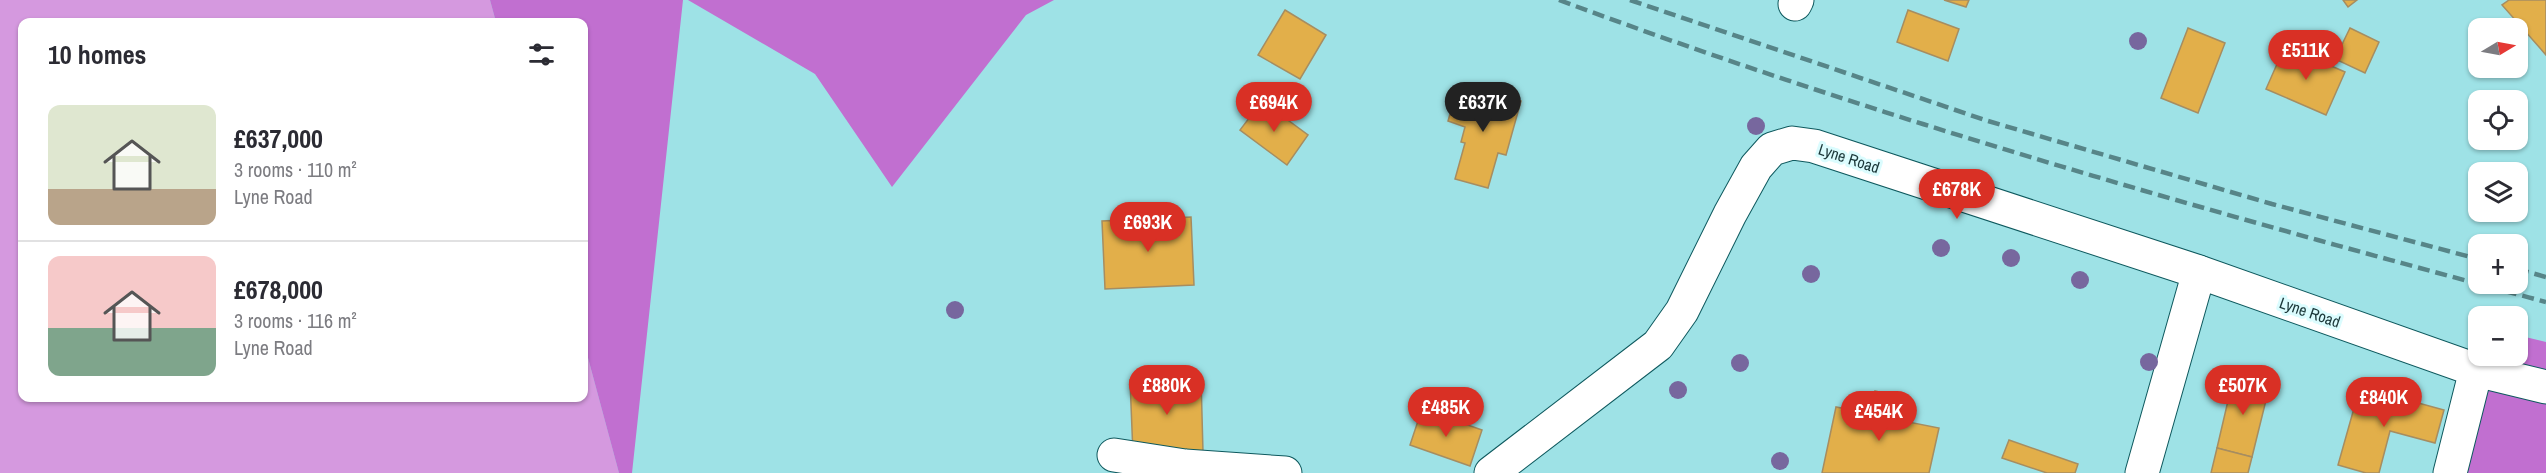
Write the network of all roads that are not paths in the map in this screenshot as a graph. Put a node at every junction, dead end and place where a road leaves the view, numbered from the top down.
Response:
1 (2199, 272) junction
2 (2476, 370) junction
3 (2546, 387) edge
4 (1114, 455) dead end
5 (1285, 473) edge
6 (1491, 473) edge
7 (2142, 473) edge
8 (2450, 473) edge

1 - 2 street, Lyne Road
1 - 6 street, Lyne Road
1 - 7 street
2 - 3 street, Lyne Road
2 - 8 street
4 - 5 street

